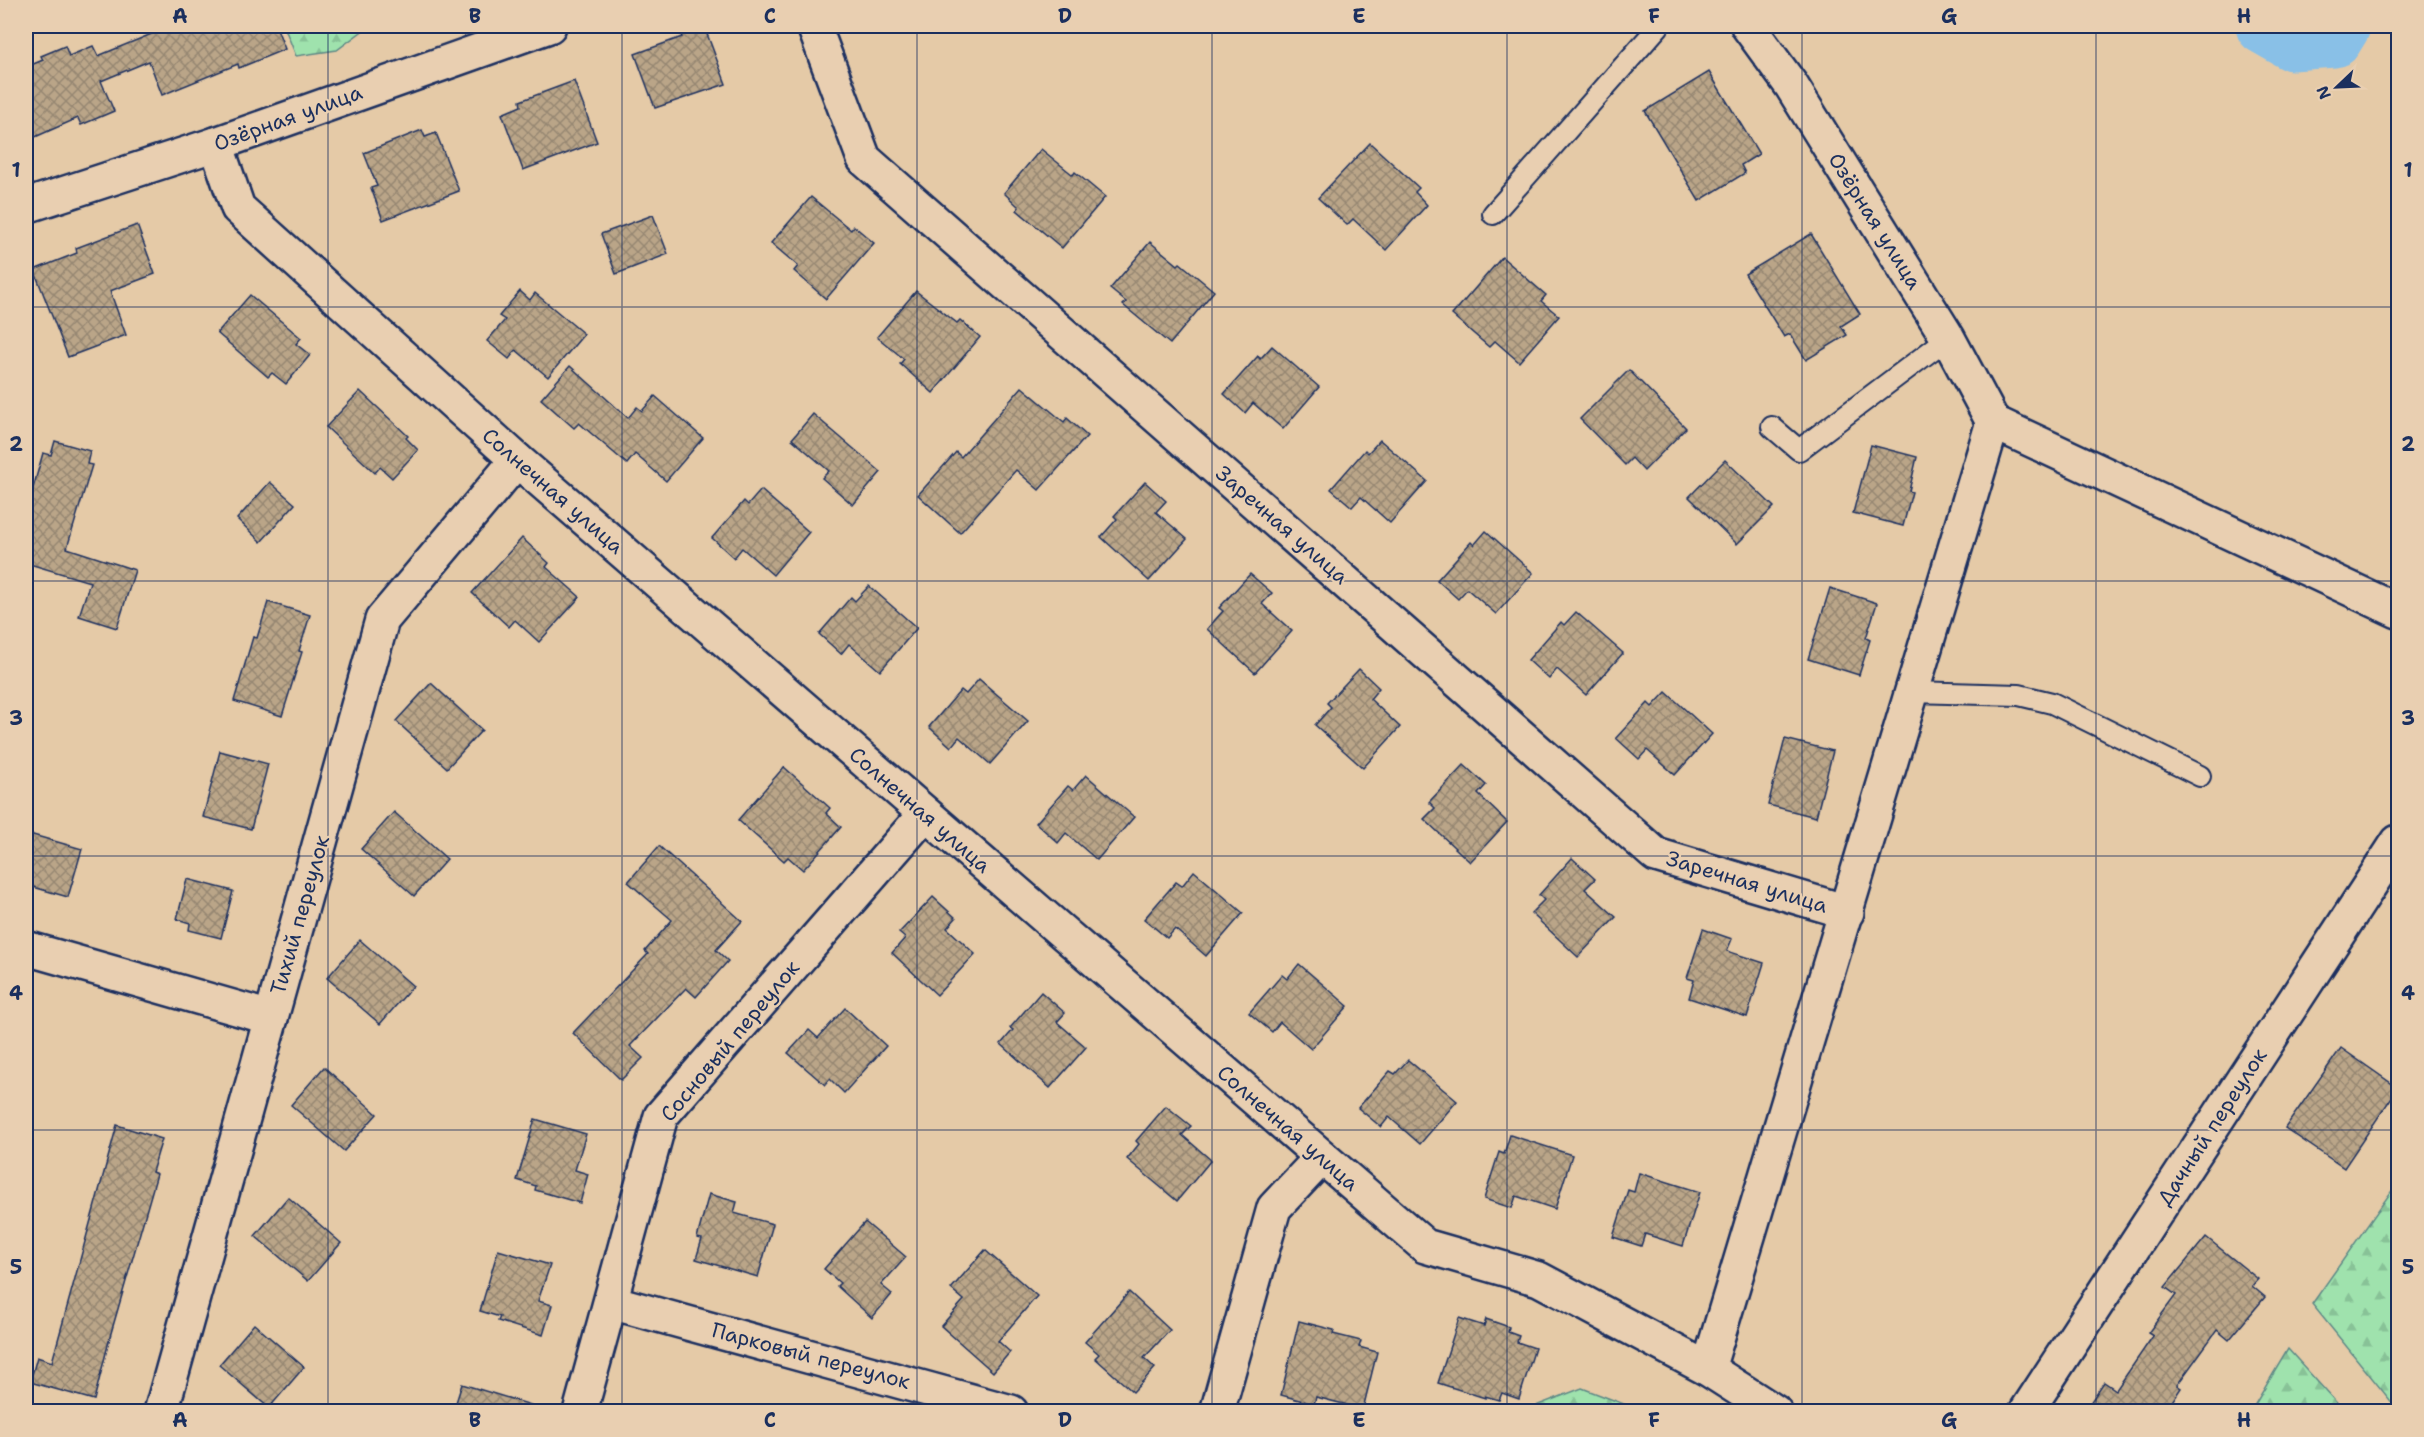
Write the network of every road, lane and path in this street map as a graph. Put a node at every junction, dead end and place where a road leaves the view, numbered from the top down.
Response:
1 (549, 26) edge
2 (814, 26) edge
3 (1659, 26) edge
4 (1748, 26) edge
5 (216, 144) junction
6 (26, 206) edge
7 (1493, 214) dead end
8 (1948, 338) junction
9 (1993, 422) junction
10 (1772, 427) dead end
11 (517, 460) junction
12 (2398, 611) edge
13 (1912, 692) junction
14 (2200, 776) dead end
15 (925, 814) junction
16 (2398, 842) edge
17 (1847, 912) junction
18 (26, 948) edge
19 (271, 1018) junction
20 (1322, 1157) junction
21 (611, 1302) junction
22 (1708, 1369) junction
23 (161, 1412) edge
24 (580, 1412) edge
25 (1011, 1412) edge
26 (1217, 1412) edge
27 (1775, 1412) edge
28 (2026, 1412) edge

1 - 5 street, Озёрная улица
2 - 17 street, Заречная улица
3 - 7 lane
4 - 8 street, Озёрная улица
5 - 6 street, Озёрная улица
5 - 11 street, Солнечная улица
8 - 9 street, Озёрная улица
8 - 10 lane
9 - 12 street
9 - 13 street
11 - 15 street, Солнечная улица
11 - 19 street, Тихий переулок
13 - 14 lane
13 - 17 street
15 - 20 street, Солнечная улица
15 - 21 street, Сосновый переулок
16 - 28 street, Дачный переулок
17 - 22 street
18 - 19 street
19 - 23 street, Тихий переулок
20 - 22 street, Солнечная улица
20 - 26 street
21 - 24 street, Сосновый переулок
21 - 25 street, Парковый переулок
22 - 27 street, Солнечная улица

